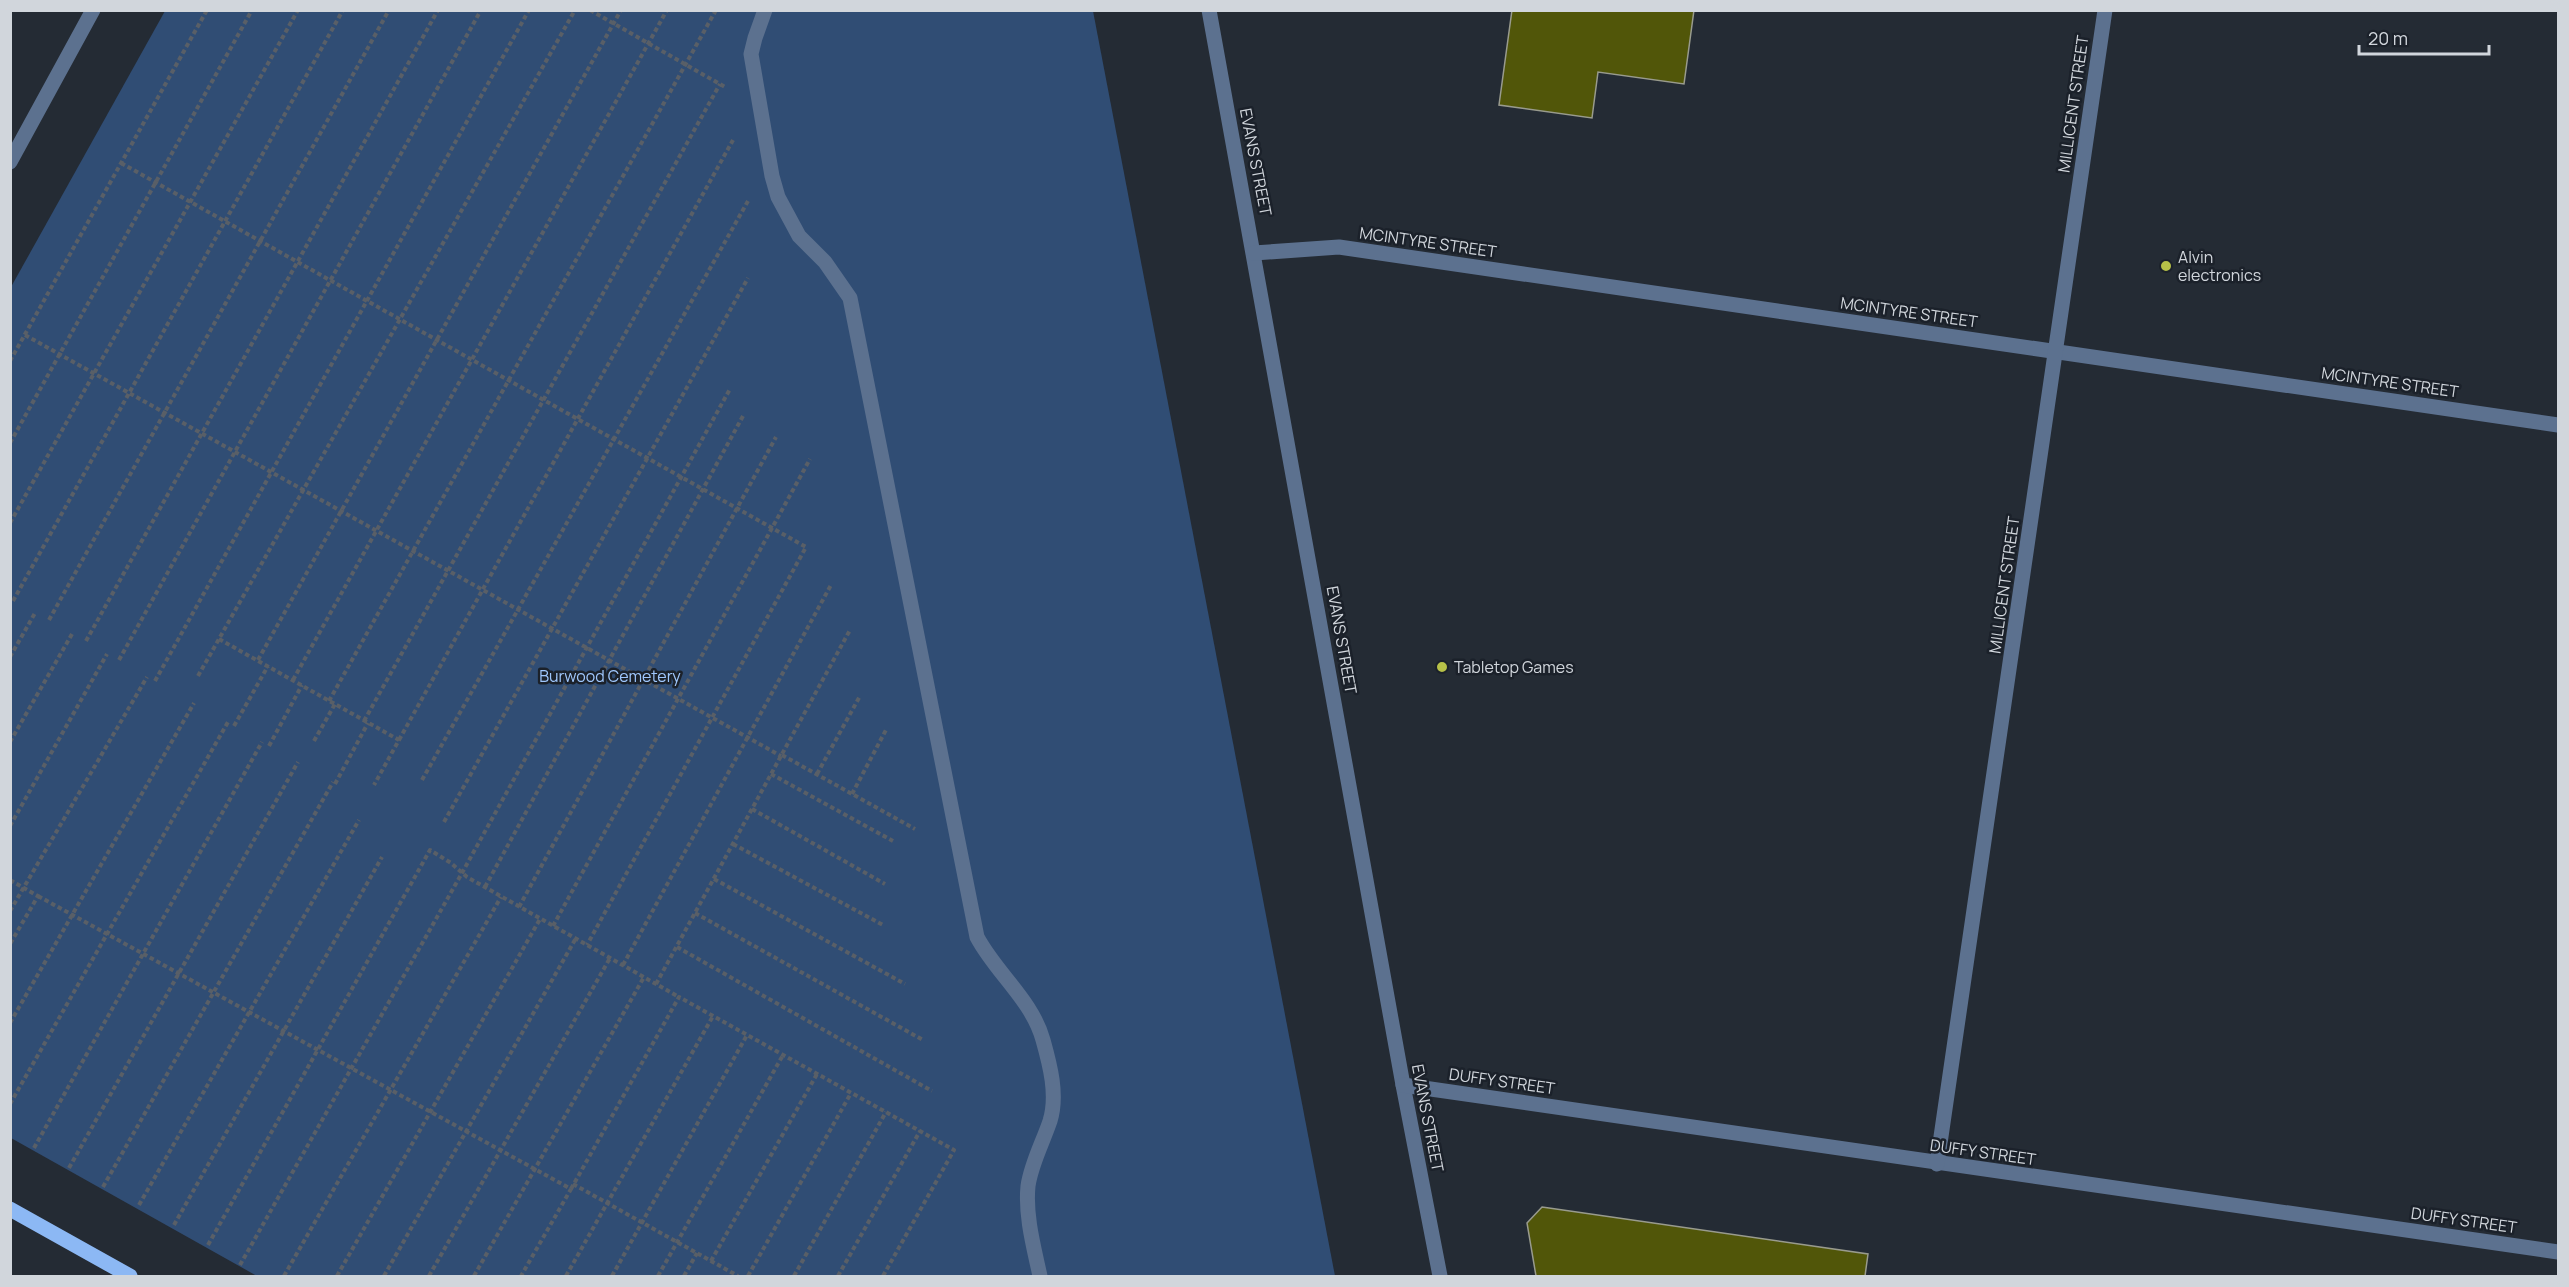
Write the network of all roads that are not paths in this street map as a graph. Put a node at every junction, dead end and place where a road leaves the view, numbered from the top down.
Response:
1 (93, 10) edge
2 (765, 10) edge
3 (1209, 10) edge
4 (2105, 10) edge
5 (10, 162) edge
6 (1254, 253) junction
7 (2056, 352) junction
8 (2559, 425) edge
9 (1403, 1085) junction
10 (1937, 1164) junction
11 (10, 1209) edge
12 (2559, 1252) edge
13 (130, 1276) edge
14 (1040, 1276) edge
15 (1440, 1276) edge

1 - 5 street
2 - 14 street
3 - 6 street, EVANS STREET
4 - 7 street, MILLICENT STREET
6 - 7 street, MCINTYRE STREET
6 - 9 street, EVANS STREET
7 - 8 street, MCINTYRE STREET
7 - 10 street, MILLICENT STREET
9 - 10 street, DUFFY STREET
9 - 15 street, EVANS STREET
10 - 12 street, DUFFY STREET
11 - 13 main road

